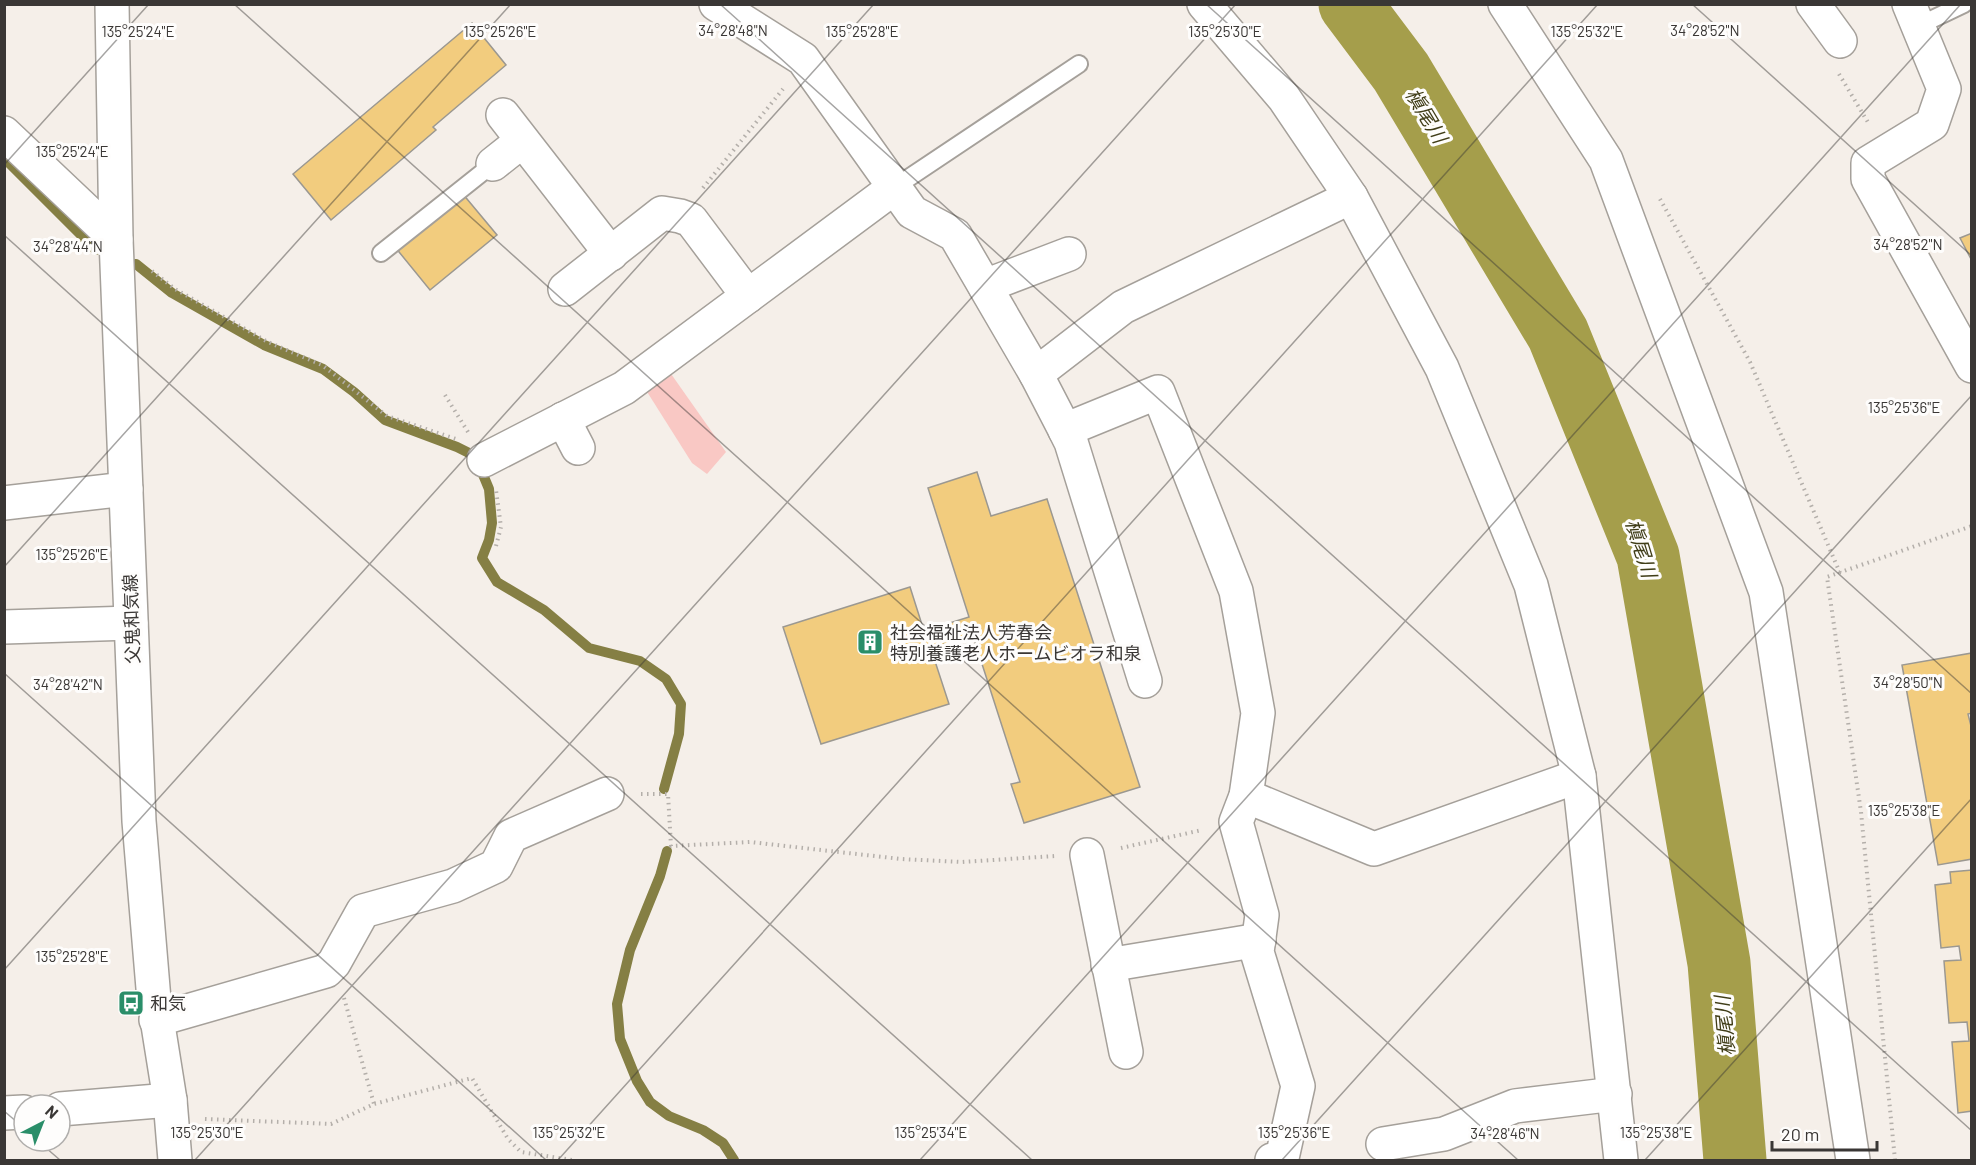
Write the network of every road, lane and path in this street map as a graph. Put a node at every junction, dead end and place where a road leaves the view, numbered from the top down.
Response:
1 (716, 4) edge
2 (1204, 4) edge
3 (1505, 4) edge
4 (1964, 4) edge
5 (113, 5) edge
6 (1914, 15) edge
7 (1829, 17) edge
8 (803, 59) junction
9 (1079, 63) dead end
10 (503, 115) dead end
11 (4, 133) edge
12 (522, 141) junction
13 (1886, 152) junction
14 (493, 164) joint
15 (895, 188) junction
16 (1657, 194) dead end
17 (1352, 197) junction
18 (680, 216) junction
19 (116, 239) junction
20 (381, 253) dead end
21 (611, 254) junction
22 (1069, 254) dead end
23 (985, 286) junction
24 (565, 289) dead end
25 (748, 296) junction
26 (1971, 366) edge
27 (1036, 374) junction
28 (445, 395) dead end
29 (563, 419) junction
30 (1065, 430) junction
31 (578, 448) dead end
32 (480, 453) junction
33 (126, 489) junction
34 (4, 503) edge
35 (1971, 526) edge
36 (495, 546) dead end
37 (1840, 573) junction
38 (131, 623) junction
39 (4, 627) edge
40 (1144, 681) dead end
41 (1579, 776) junction
42 (607, 794) joint
43 (1241, 809) junction
44 (1087, 855) junction
45 (1259, 940) junction
46 (334, 963) junction
47 (1108, 965) junction
48 (156, 1020) junction
49 (1126, 1052) dead end
50 (1615, 1094) junction
51 (375, 1104) junction
52 (72, 1109) edge
53 (170, 1109) junction
54 (1383, 1144) dead end
55 (1446, 1147) edge
56 (175, 1161) edge
57 (572, 1161) edge
58 (1272, 1161) edge
59 (1622, 1161) edge
60 (1852, 1161) edge
61 (1895, 1161) edge

1 - 8 street
2 - 17 street
3 - 60 street
4 - 6 lane
5 - 19 street, 父鬼和気線
6 - 13 street
7 - 13 path
8 - 15 street
8 - 18 path
9 - 15 lane
10 - 12 street
11 - 19 street
12 - 14 street
12 - 21 street
13 - 26 street
14 - 20 lane
15 - 23 street
15 - 25 street
16 - 37 path
17 - 27 street
17 - 41 street
18 - 21 street
18 - 25 street
19 - 32 path
19 - 33 street, 父鬼和気線
21 - 24 street
22 - 23 street
23 - 27 street
25 - 29 street
27 - 30 street
28 - 32 path
29 - 31 street
29 - 32 street
30 - 40 street
30 - 43 street
32 - 36 path
33 - 34 street
33 - 38 street, 父鬼和気線
35 - 37 path
37 - 61 path
38 - 39 street
38 - 48 street, 父鬼和気線
41 - 43 street
41 - 50 street
42 - 44 path
42 - 46 street
43 - 44 path
43 - 45 street
44 - 47 street
45 - 47 street
45 - 58 street
46 - 48 street
46 - 51 path
47 - 49 street
48 - 53 street, 父鬼和気線
50 - 55 street
50 - 59 street
51 - 53 path
51 - 57 path
52 - 53 street
53 - 56 street, 父鬼和気線
54 - 55 street

